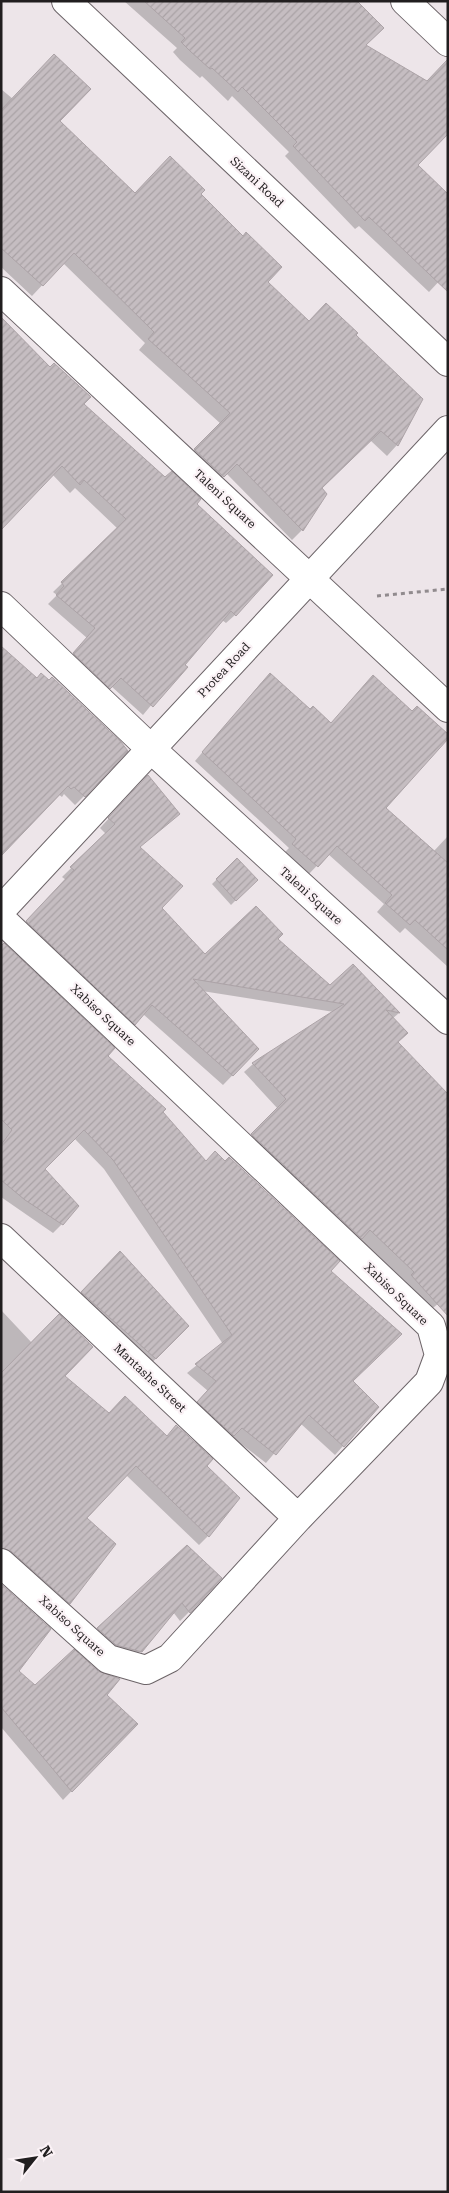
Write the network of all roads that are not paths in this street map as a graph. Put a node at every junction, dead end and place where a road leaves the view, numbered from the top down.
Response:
1 (66, 1) edge
2 (405, 1) edge
3 (448, 42) edge
4 (1, 291) edge
5 (448, 362) edge
6 (448, 430) edge
7 (310, 578) junction
8 (1, 606) edge
9 (448, 708) edge
10 (150, 749) junction
11 (1, 910) edge
12 (1, 920) edge
13 (448, 1020) edge
14 (1, 1238) edge
15 (298, 1518) junction
16 (1, 1563) edge

1 - 5 street, Sizani Road
2 - 3 street
4 - 7 street, Taleni Square
6 - 7 street, Protea Road
7 - 9 street, Taleni Square
7 - 10 street, Protea Road
8 - 10 street, Taleni Square
10 - 11 street, Protea Road
10 - 13 street, Taleni Square
12 - 15 street, Xabiso Square
14 - 15 street, Mantashe Street
15 - 16 street, Xabiso Square

